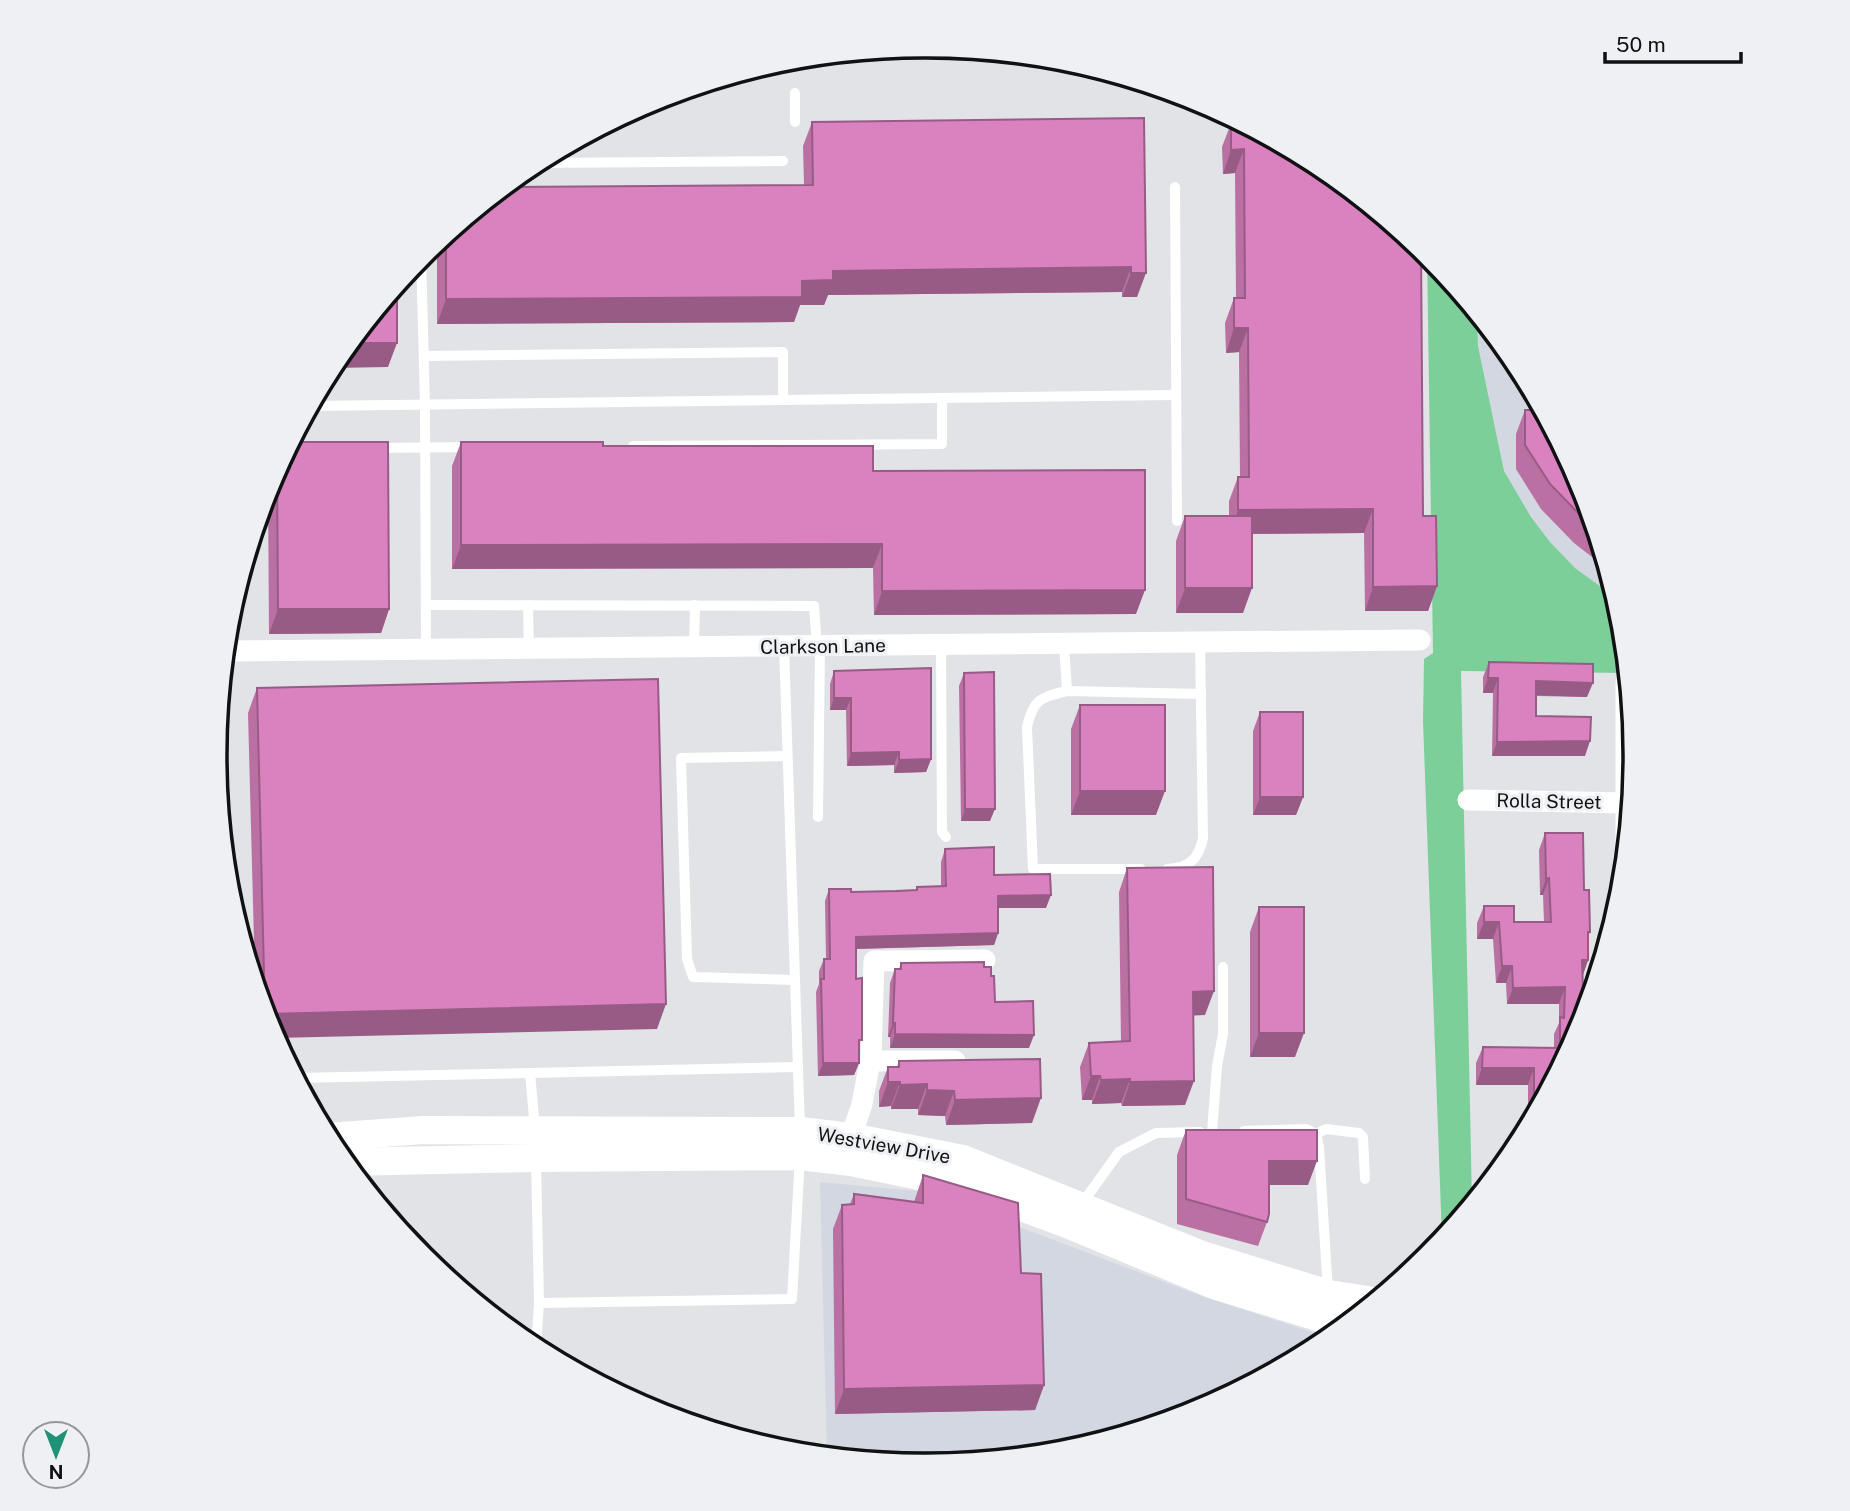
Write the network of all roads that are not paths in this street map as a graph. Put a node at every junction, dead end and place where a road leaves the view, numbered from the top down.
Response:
1 (795, 93) dead end
2 (795, 122) dead end
3 (783, 161) dead end
4 (557, 163) edge
5 (1175, 187) dead end
6 (422, 273) edge
7 (424, 356) junction
8 (1176, 395) junction
9 (942, 398) junction
10 (783, 400) junction
11 (425, 405) junction
12 (322, 406) edge
13 (621, 446) edge
14 (481, 447) edge
15 (425, 448) junction
16 (356, 449) edge
17 (1177, 521) dead end
18 (426, 605) junction
19 (528, 605) junction
20 (695, 605) junction
21 (1420, 640) dead end
22 (1200, 642) junction
23 (1065, 643) junction
24 (941, 645) junction
25 (784, 646) junction
26 (818, 646) junction
27 (694, 647) junction
28 (529, 649) junction
29 (426, 650) junction
30 (235, 651) edge
31 (1067, 691) junction
32 (1201, 694) junction
33 (787, 757) junction
34 (1468, 800) dead end
35 (1621, 803) edge
36 (818, 817) dead end
37 (946, 837) dead end
38 (985, 960) edge
39 (1223, 967) dead end
40 (795, 980) junction
41 (870, 1061) junction
42 (982, 1061) edge
43 (798, 1067) junction
44 (530, 1073) junction
45 (307, 1078) edge
46 (1225, 1131) edge
47 (1239, 1131) edge
48 (1212, 1132) junction
49 (1316, 1134) junction
50 (341, 1136) edge
51 (851, 1137) junction
52 (535, 1144) junction
53 (800, 1144) junction
54 (358, 1161) edge
55 (1365, 1179) dead end
56 (1081, 1205) junction
57 (1329, 1294) junction
58 (1362, 1299) edge
59 (539, 1303) junction
60 (1334, 1320) edge
61 (537, 1336) edge

1 - 2 lane
3 - 4 lane
5 - 8 lane
6 - 7 lane
7 - 10 lane
7 - 11 lane
8 - 9 lane
8 - 17 lane
9 - 10 lane
9 - 13 lane
10 - 11 lane
11 - 12 lane
11 - 15 lane
14 - 15 lane
15 - 16 lane
15 - 18 lane
18 - 19 lane
18 - 29 lane
19 - 20 lane
19 - 28 lane
20 - 26 lane
20 - 27 lane
21 - 22 street, Clarkson Lane
22 - 23 street, Clarkson Lane
22 - 32 lane
23 - 24 street, Clarkson Lane
23 - 31 lane
24 - 26 street, Clarkson Lane
24 - 37 lane
25 - 26 street, Clarkson Lane
25 - 27 street, Clarkson Lane
25 - 33 lane
26 - 36 lane
27 - 28 street, Clarkson Lane
28 - 29 street, Clarkson Lane
29 - 30 street, Clarkson Lane
31 - 32 lane
31 - 32 lane
33 - 40 lane
33 - 40 lane
34 - 35 street, Rolla Street
38 - 41 street
39 - 48 lane
40 - 43 lane
41 - 42 street
41 - 51 street
43 - 44 lane
43 - 53 lane
44 - 45 lane
44 - 52 lane
46 - 48 lane
47 - 49 lane
48 - 56 lane
49 - 55 lane
49 - 57 lane
50 - 52 main road, Westview Drive
51 - 53 main road, Westview Drive
51 - 56 main road, Westview Drive
52 - 53 main road, Westview Drive
52 - 54 main road, Westview Drive
52 - 59 lane
53 - 59 lane
53 - 60 main road, Westview Drive
56 - 57 main road, Westview Drive
57 - 58 main road, Westview Drive
59 - 61 lane

